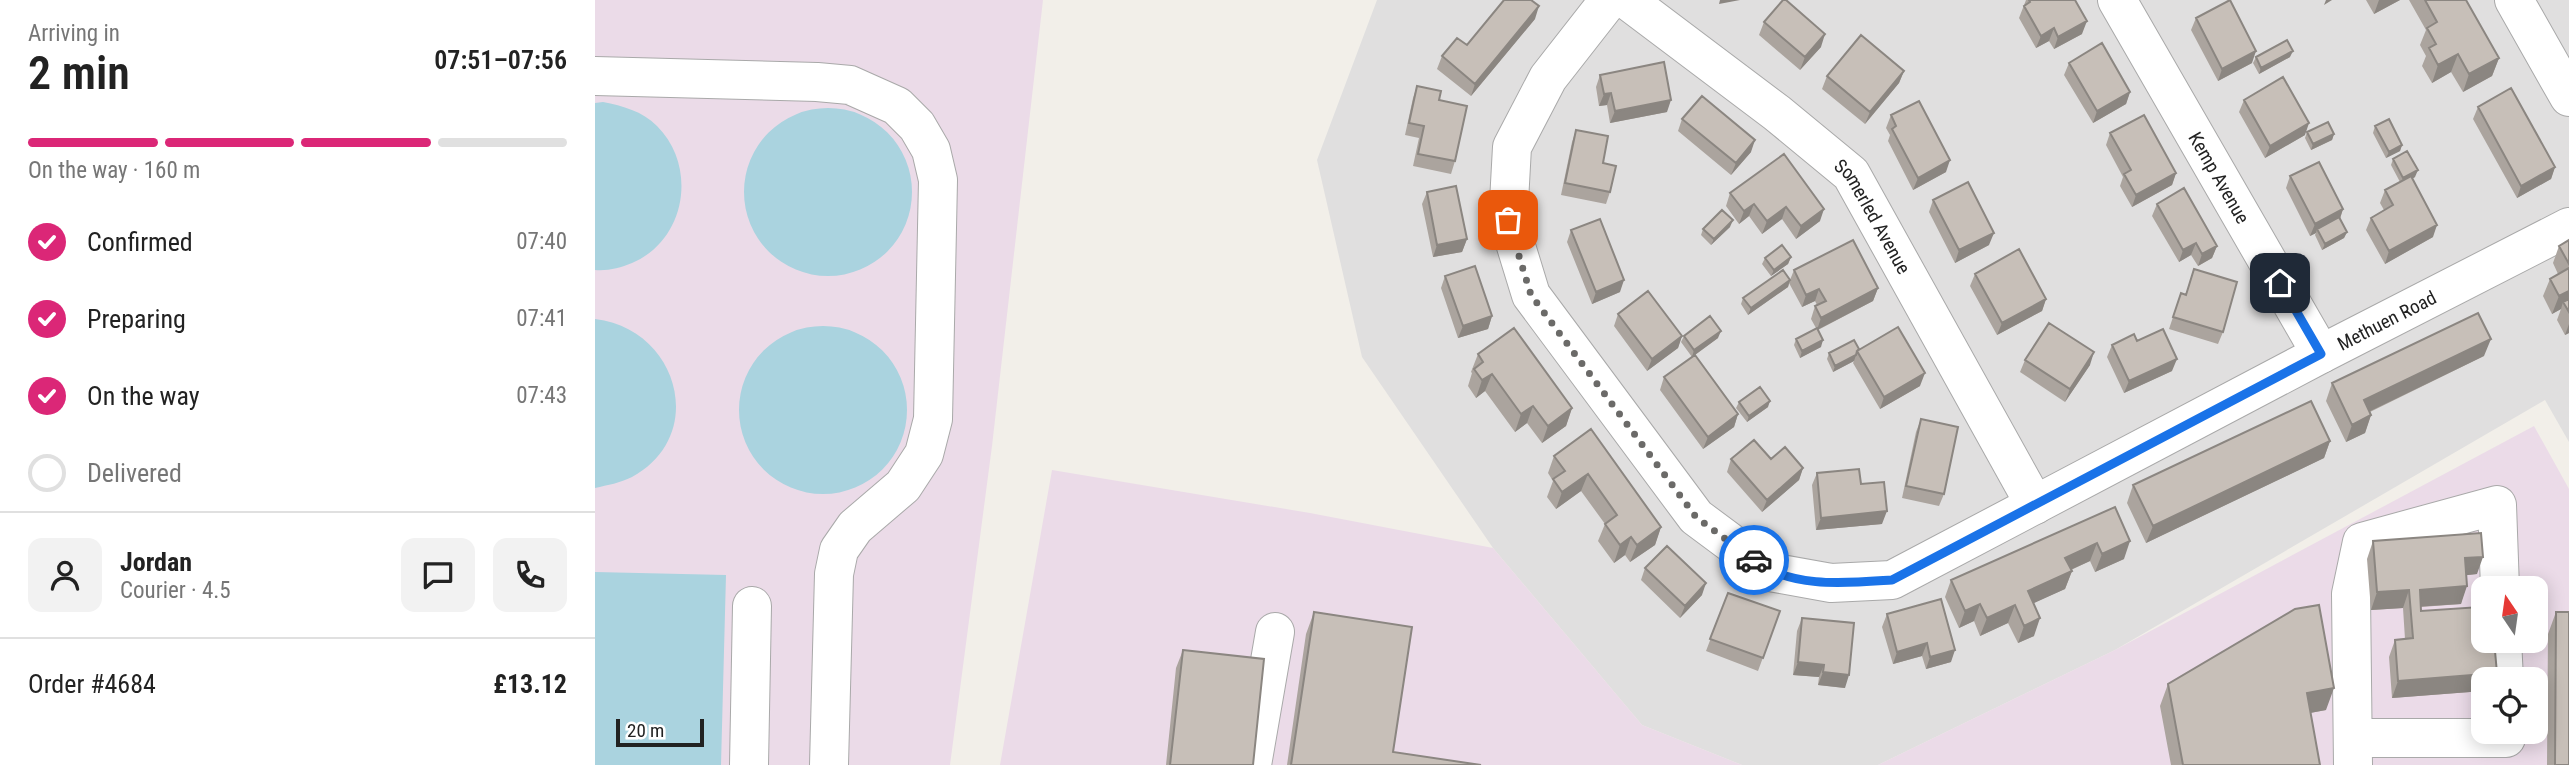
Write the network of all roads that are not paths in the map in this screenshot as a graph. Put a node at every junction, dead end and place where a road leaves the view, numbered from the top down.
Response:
1 (1609, 0) edge
2 (1627, 0) edge
3 (2117, 0) edge
4 (2514, 0) edge
5 (595, 76) edge
6 (2564, 77) edge
7 (2569, 228) edge
8 (2321, 354) junction
9 (2035, 505) junction
10 (2500, 576) edge
11 (752, 606) dead end
12 (1275, 632) dead end
13 (2471, 741) edge
14 (2353, 752) edge
15 (749, 765) edge
16 (829, 765) edge
17 (1252, 765) edge

1 - 9 street, Methuen Road
2 - 9 street, Somerled Avenue
3 - 8 street, Kemp Avenue
4 - 6 street
5 - 16 street
7 - 8 street, Methuen Road
8 - 9 street, Methuen Road
10 - 14 street
11 - 15 street
12 - 17 street
13 - 14 street

